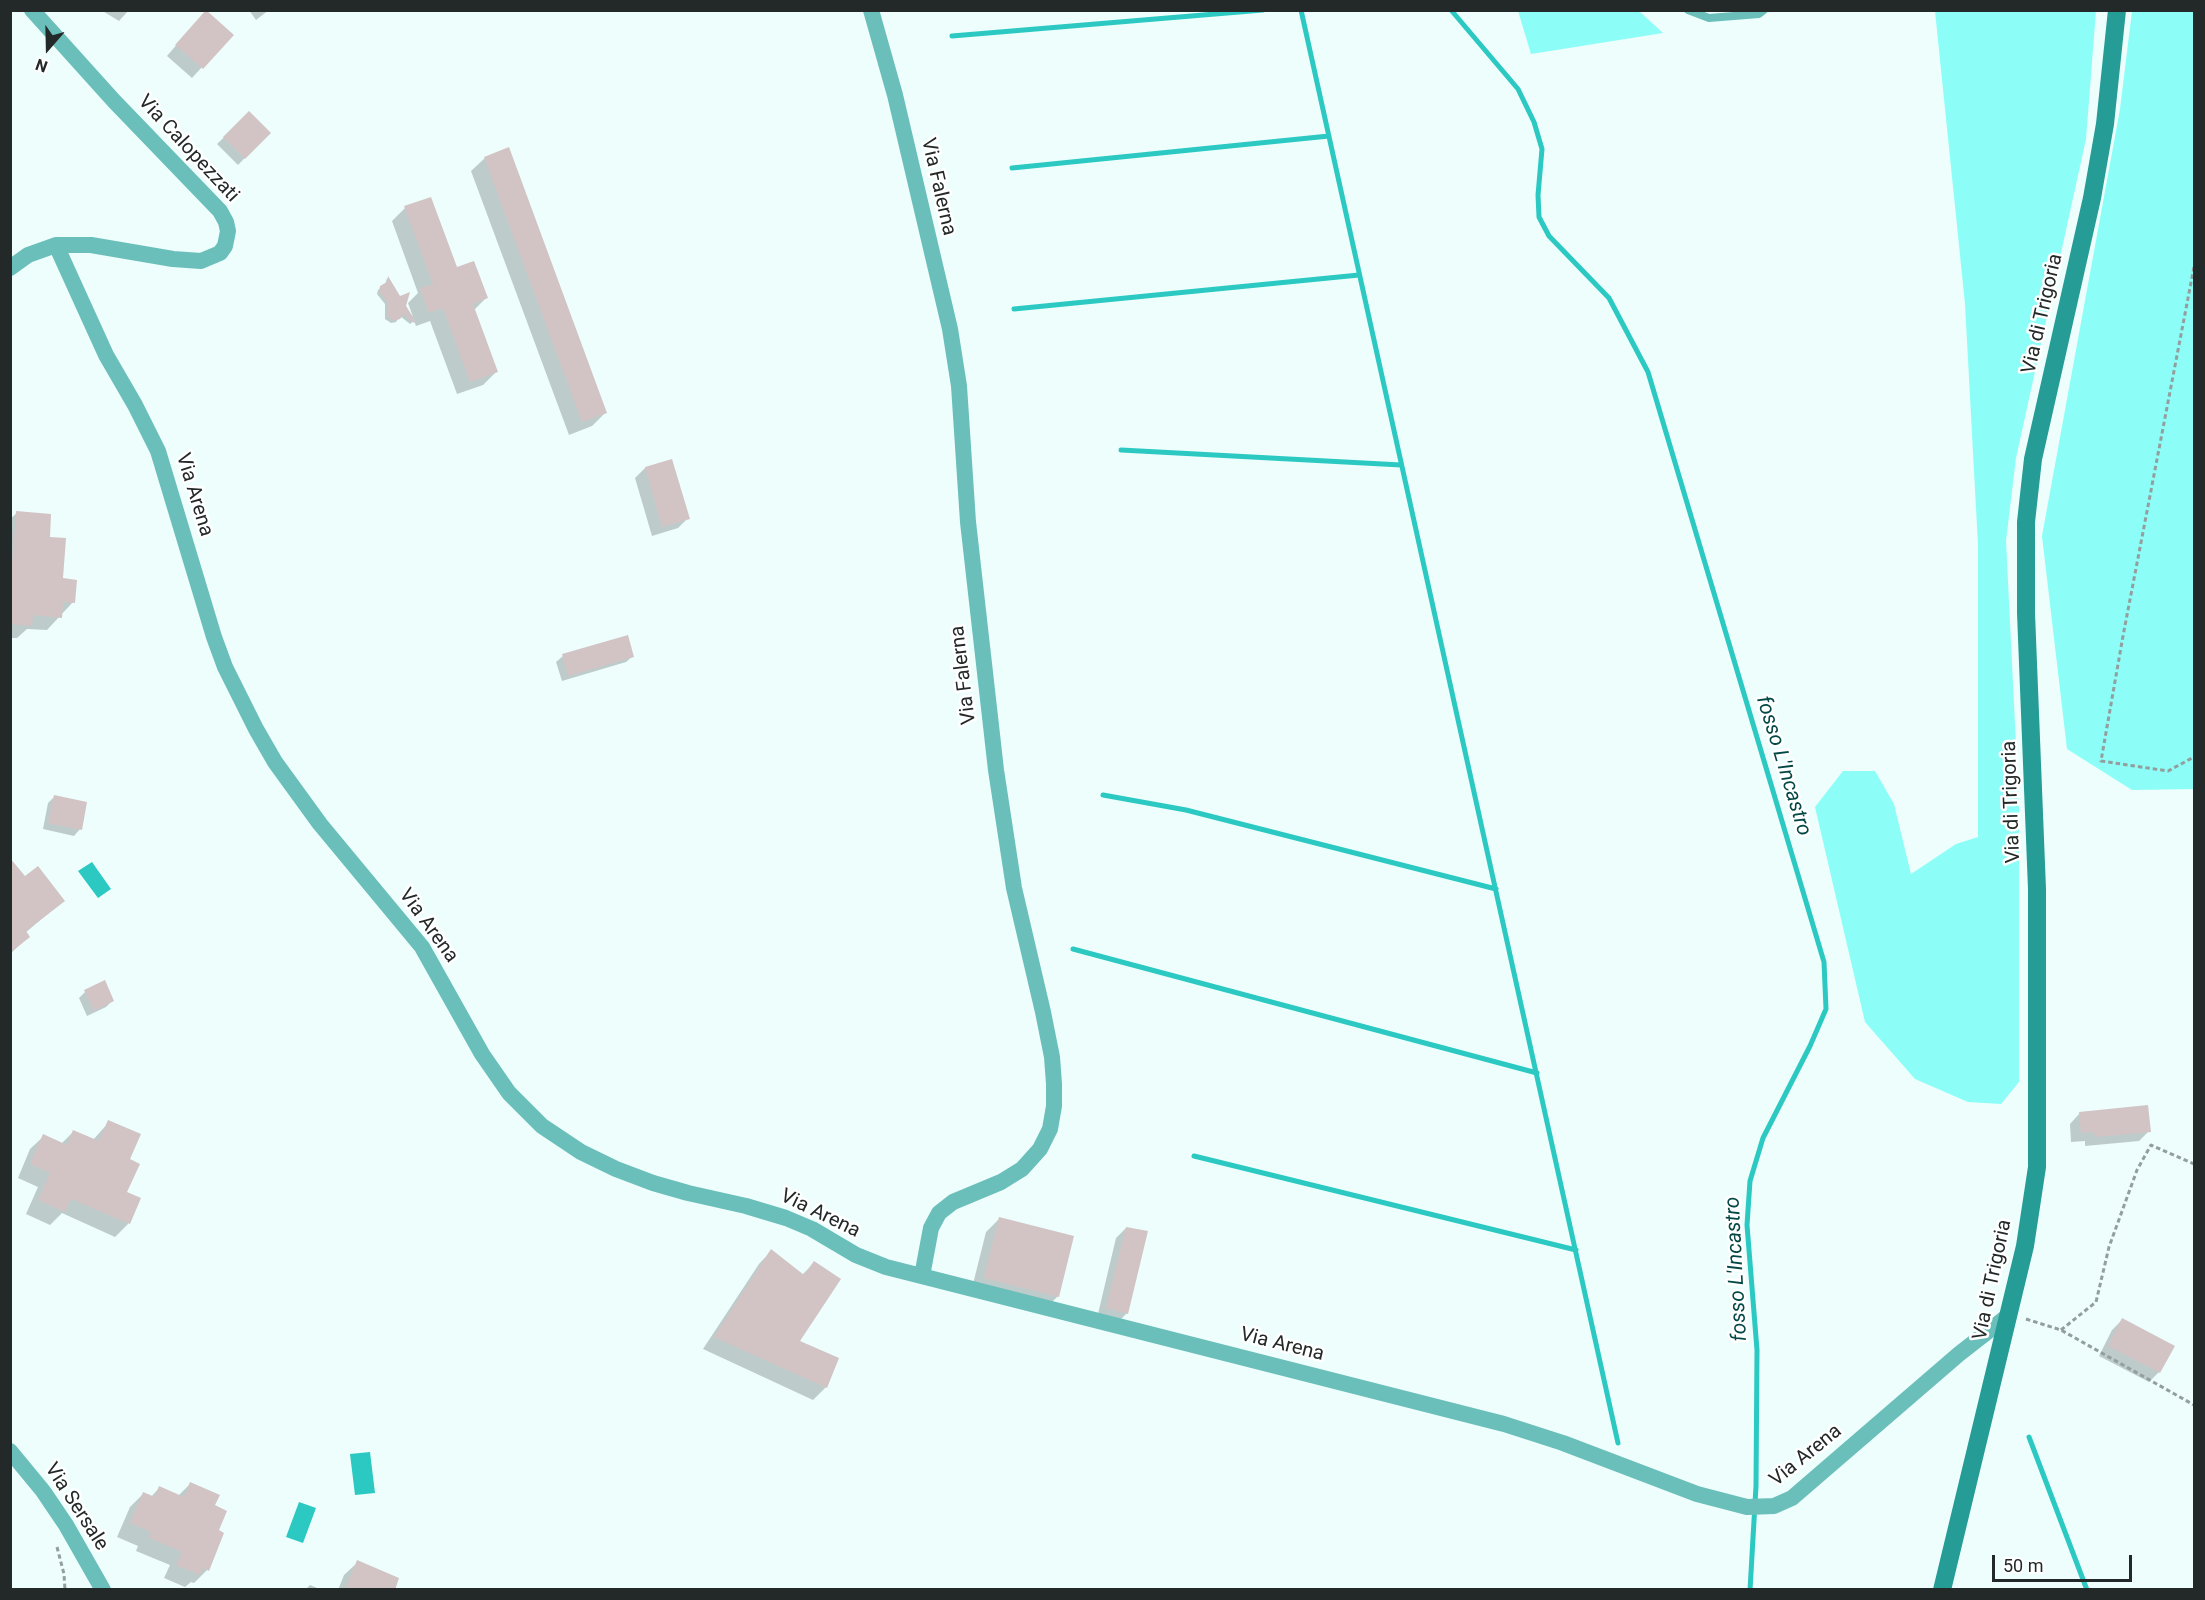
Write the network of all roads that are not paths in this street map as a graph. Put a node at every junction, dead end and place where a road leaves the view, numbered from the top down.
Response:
1 (32, 10) edge
2 (871, 10) edge
3 (1688, 10) edge
4 (1764, 10) edge
5 (2117, 10) edge
6 (56, 245) junction
7 (10, 268) edge
8 (922, 1276) junction
9 (2009, 1315) junction
10 (10, 1451) edge
11 (102, 1590) edge
12 (1942, 1590) edge

1 - 6 street, Via Calopezzati
2 - 8 street, Via Falerna
3 - 4 lane
5 - 9 street, Via di Trigoria
6 - 7 street
6 - 8 street, Via Arena
8 - 9 street, Via Arena
9 - 12 street, Via di Trigoria
10 - 11 street, Via Sersale

